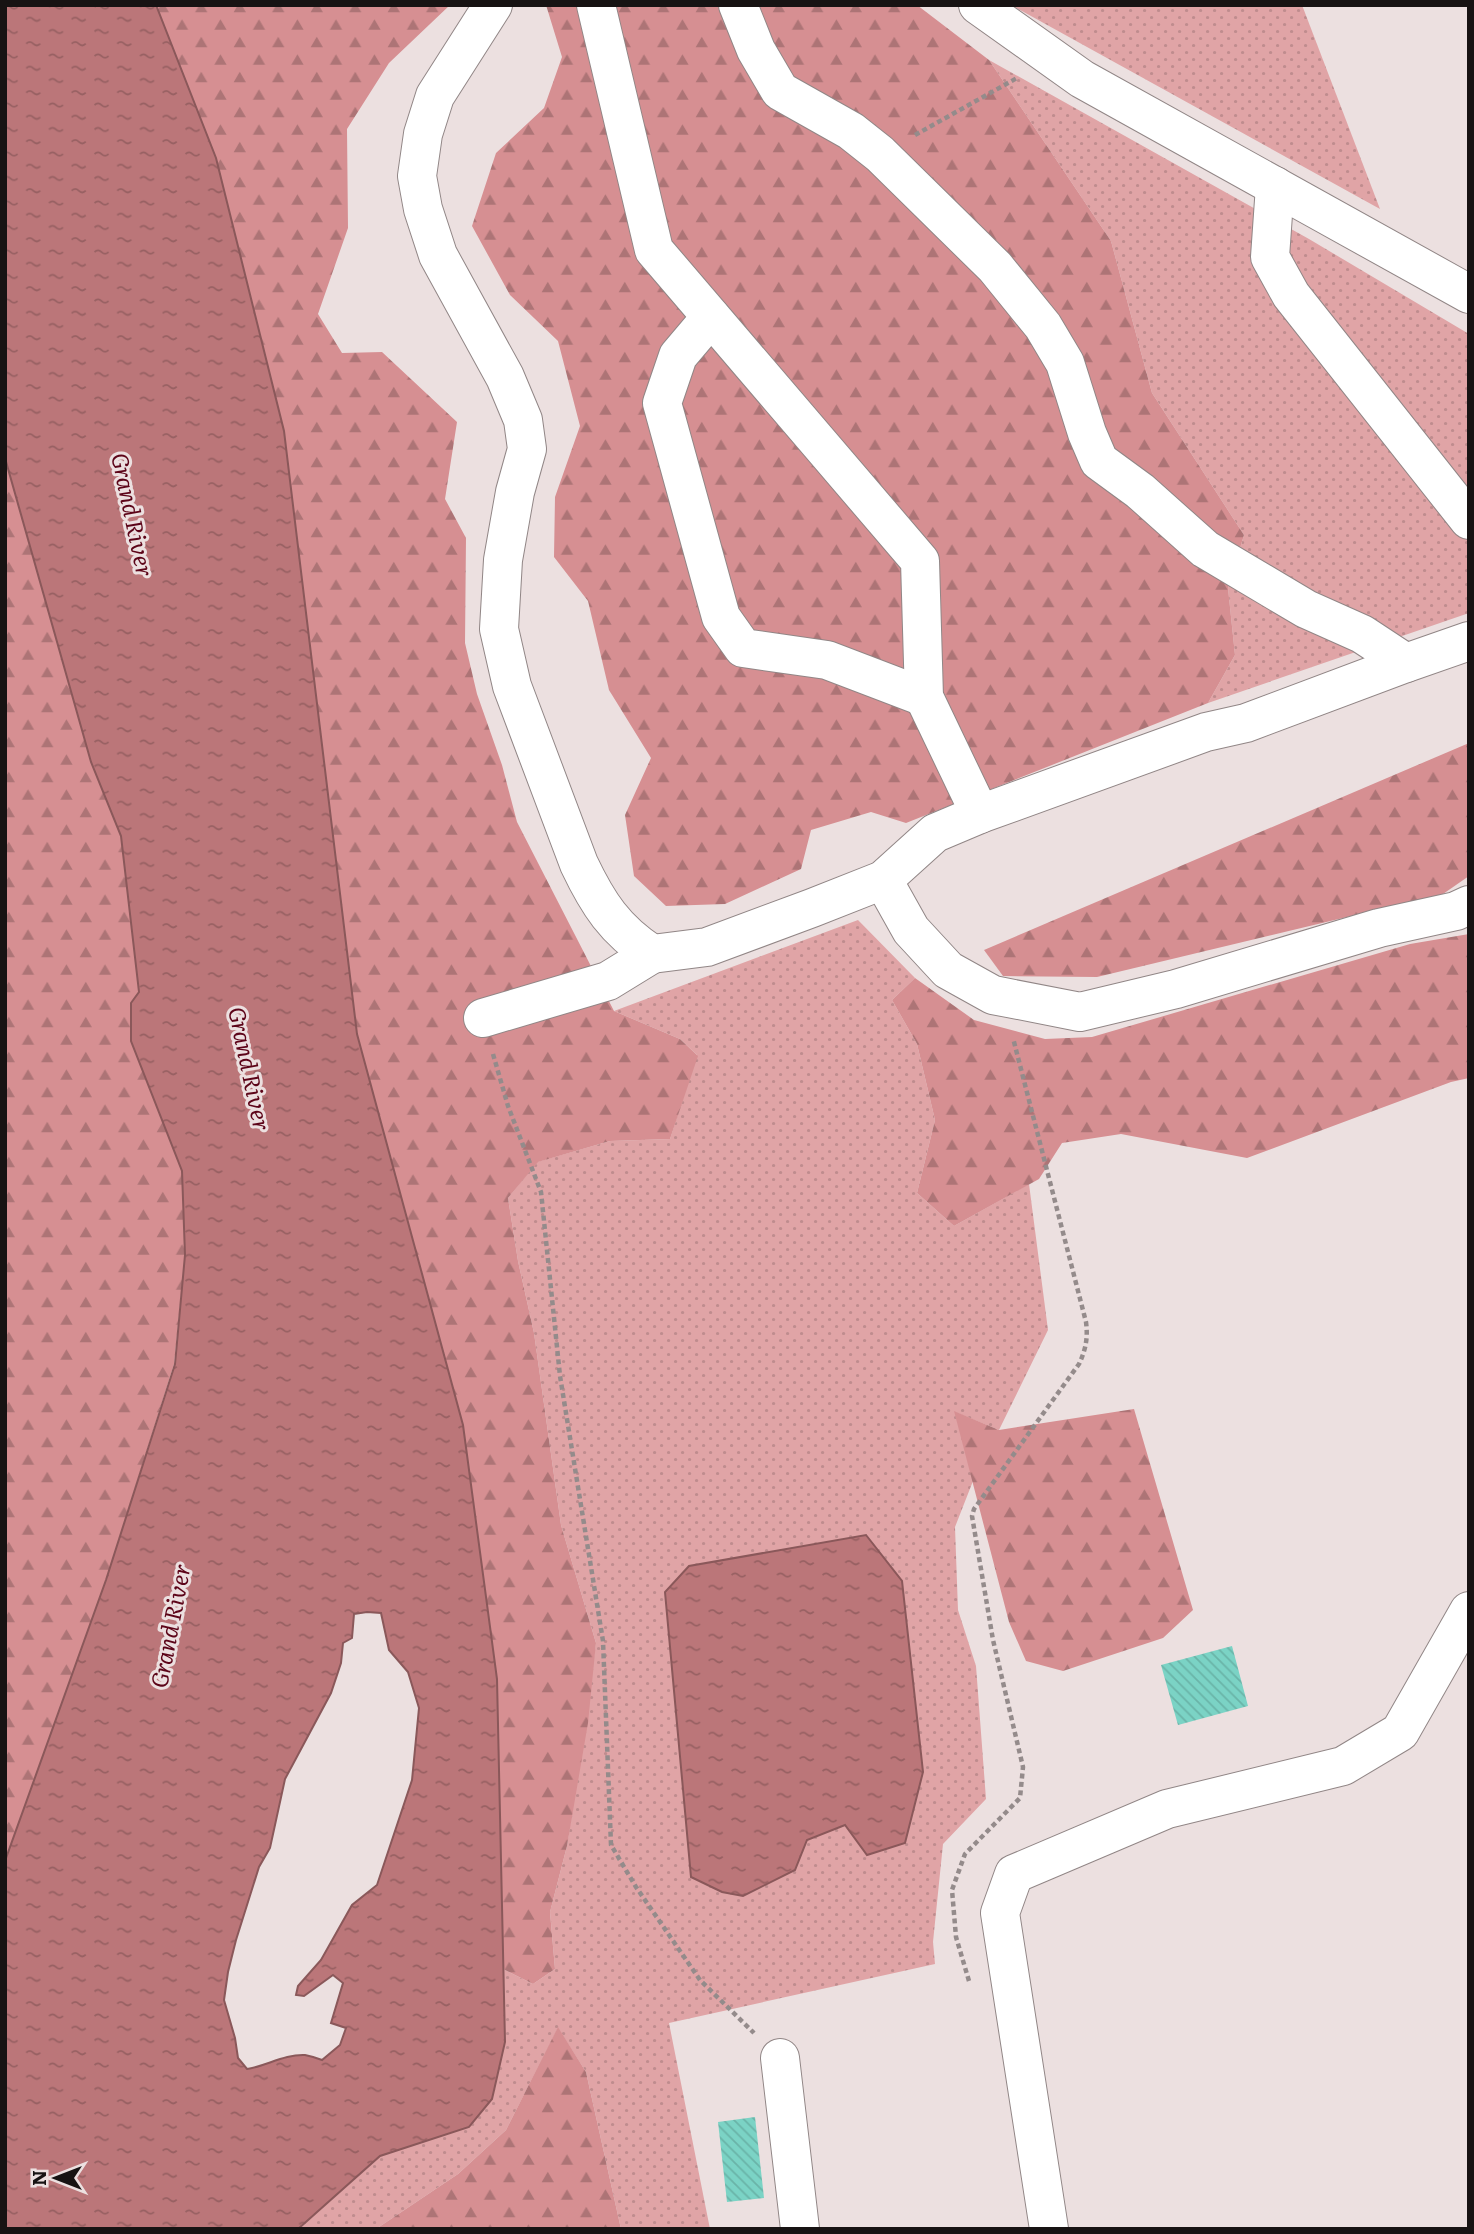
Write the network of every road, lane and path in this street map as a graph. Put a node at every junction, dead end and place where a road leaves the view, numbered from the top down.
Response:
1 (493, 5) edge
2 (596, 5) edge
3 (738, 5) edge
4 (978, 5) edge
5 (1053, 58) junction
6 (880, 154) junction
7 (1275, 186) junction
8 (1469, 294) edge
9 (711, 317) junction
10 (1469, 520) edge
11 (1469, 641) edge
12 (1406, 663) junction
13 (924, 697) junction
14 (980, 814) junction
15 (883, 880) junction
16 (1469, 905) edge
17 (652, 954) junction
18 (1002, 997) junction
19 (483, 1018) joint
20 (1469, 1611) edge
21 (972, 1990) dead end
22 (779, 2058) joint
23 (800, 2229) edge
24 (1049, 2229) edge

1 - 17 lane
2 - 9 lane
3 - 6 lane
4 - 5 lane
5 - 6 path
5 - 7 lane
6 - 12 lane
7 - 8 lane
7 - 10 lane
9 - 13 lane
9 - 13 lane
11 - 12 lane
12 - 14 lane
13 - 14 lane
14 - 15 lane
15 - 17 lane
15 - 18 lane
16 - 18 lane
17 - 19 lane
18 - 21 path
19 - 22 path
20 - 24 lane
22 - 23 lane

